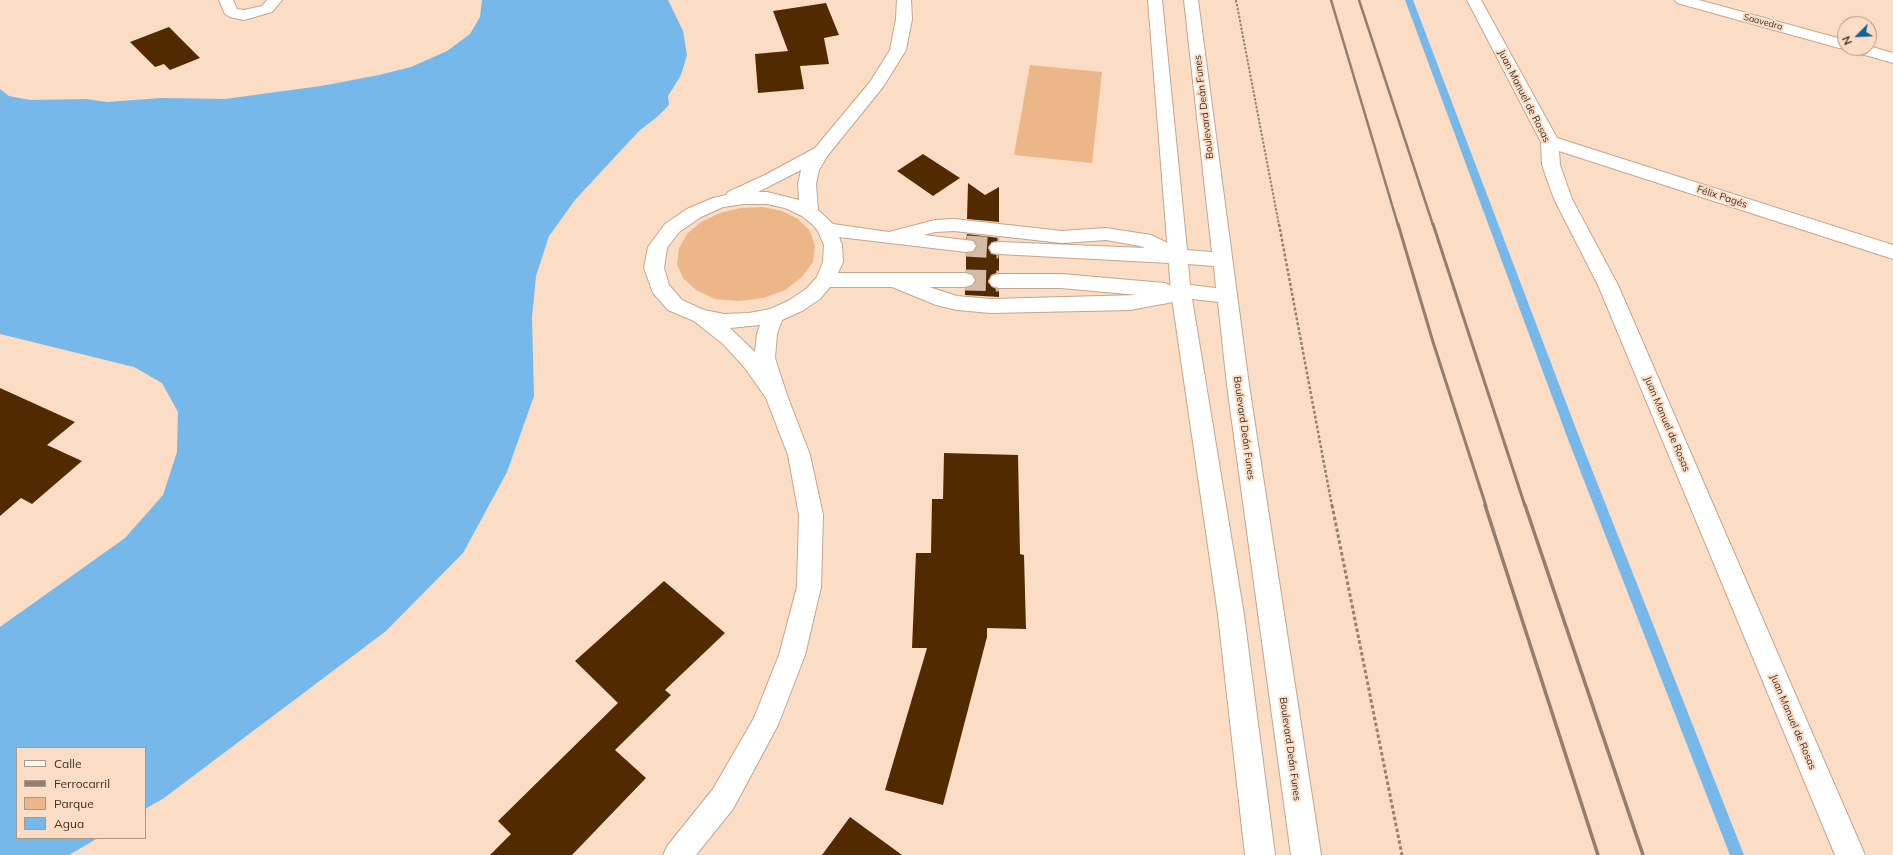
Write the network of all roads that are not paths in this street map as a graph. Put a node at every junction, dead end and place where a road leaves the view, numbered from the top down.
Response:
1 (226, 0) edge
2 (275, 0) edge
3 (904, 0) edge
4 (1155, 0) edge
5 (1191, 0) edge
6 (1474, 0) edge
7 (1682, 0) edge
8 (1837, 43) edge
9 (1877, 54) edge
10 (1893, 58) edge
11 (1550, 142) junction
12 (821, 152) junction
13 (720, 202) junction
14 (809, 212) junction
15 (827, 229) junction
16 (889, 238) junction
17 (1062, 245) junction
18 (966, 246) tunnel mouth
19 (999, 248) tunnel mouth
20 (1893, 252) edge
21 (1177, 256) junction
22 (1223, 260) junction
23 (825, 280) junction
24 (894, 280) junction
25 (965, 280) tunnel mouth
26 (999, 281) tunnel mouth
27 (1061, 281) junction
28 (1181, 291) junction
29 (1227, 296) junction
30 (1061, 304) junction
31 (774, 315) junction
32 (700, 316) junction
33 (776, 395) junction
34 (678, 855) edge
35 (1260, 855) edge
36 (1306, 855) edge
37 (1850, 855) edge

1 - 2 street
3 - 12 street
4 - 21 street
5 - 22 street, Boulevard Deán Funes
6 - 11 street, Juan Manuel de Rosas
7 - 8 street, Saavedra
9 - 10 street
11 - 20 street, Félix Pagés
11 - 37 street, Juan Manuel de Rosas
12 - 13 street
12 - 14 street
13 - 14 street
13 - 32 street
14 - 15 street
15 - 16 street
15 - 23 street
16 - 17 street
16 - 18 street
17 - 19 street
17 - 21 street
17 - 27 street
21 - 22 street
21 - 28 street
22 - 29 street, Boulevard Deán Funes
23 - 24 street
23 - 31 street
24 - 25 street
24 - 30 street
26 - 27 street
27 - 28 street
27 - 30 street
28 - 29 street
28 - 30 street
28 - 35 street
29 - 36 street, Boulevard Deán Funes
31 - 32 street
31 - 33 street
32 - 33 street
33 - 34 street

